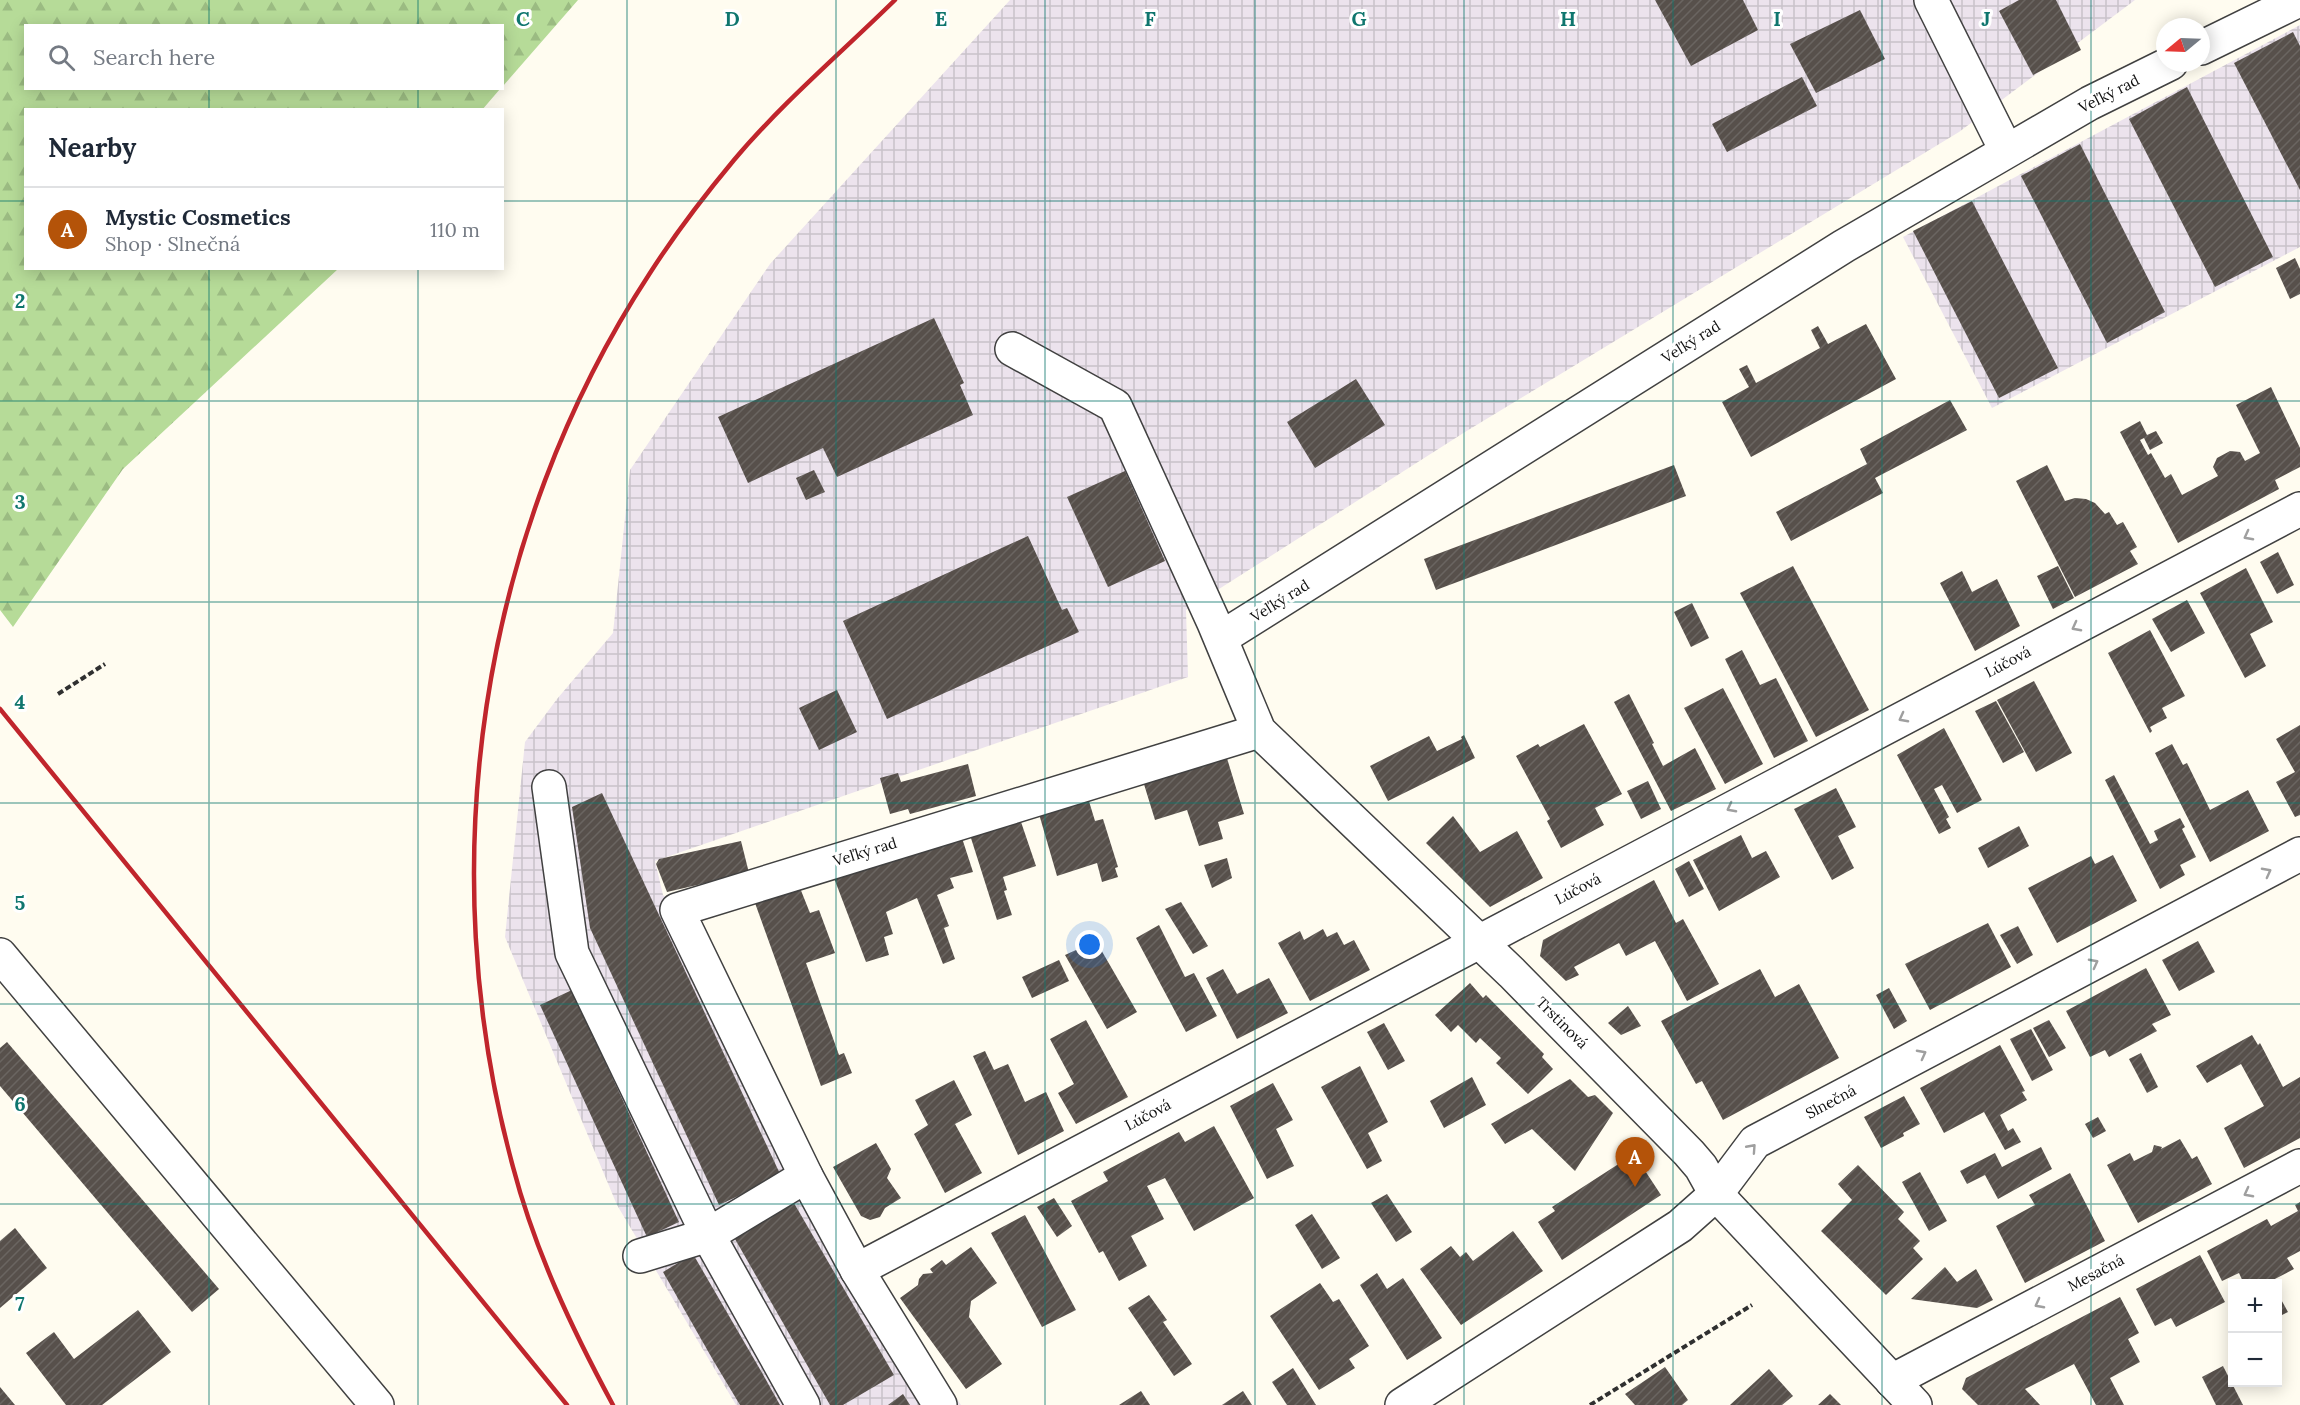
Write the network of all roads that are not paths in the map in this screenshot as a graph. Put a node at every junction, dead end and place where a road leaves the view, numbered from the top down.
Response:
1 (1931, 0) edge
2 (2299, 0) edge
3 (2210, 44) edge
4 (2156, 71) edge
5 (2006, 150) junction
6 (1012, 349) dead end
7 (2300, 509) edge
8 (1221, 638) junction
9 (1259, 731) junction
10 (549, 787) dead end
11 (2300, 854) edge
12 (1479, 941) junction
13 (0, 956) edge
14 (2300, 1166) edge
15 (806, 1176) junction
16 (1716, 1194) junction
17 (708, 1234) junction
18 (640, 1256) dead end
19 (857, 1270) junction
20 (1892, 1381) junction
21 (1439, 1395) edge
22 (377, 1405) edge
23 (803, 1405) edge
24 (940, 1405) edge
25 (1402, 1405) edge
26 (1915, 1405) edge

1 - 5 street
2 - 3 street
4 - 5 street, Veľký rad
5 - 8 street, Veľký rad
6 - 8 street, Trstinová
7 -> 12 street, Lúčová
8 - 9 street, Trstinová
9 - 12 street, Trstinová
9 - 15 street, Veľký rad
10 - 17 street
16 -> 11 street, Slnečná
12 - 16 street, Trstinová
12 - 19 street, Lúčová
13 - 22 street
14 -> 20 street, Mesačná
15 - 17 street
15 - 19 street
16 - 20 street, Trstinová
16 - 21 street, Slnečná
17 - 18 street
17 - 23 street
19 - 24 street
20 - 26 street, Trstinová
21 - 25 street, Slnečná

